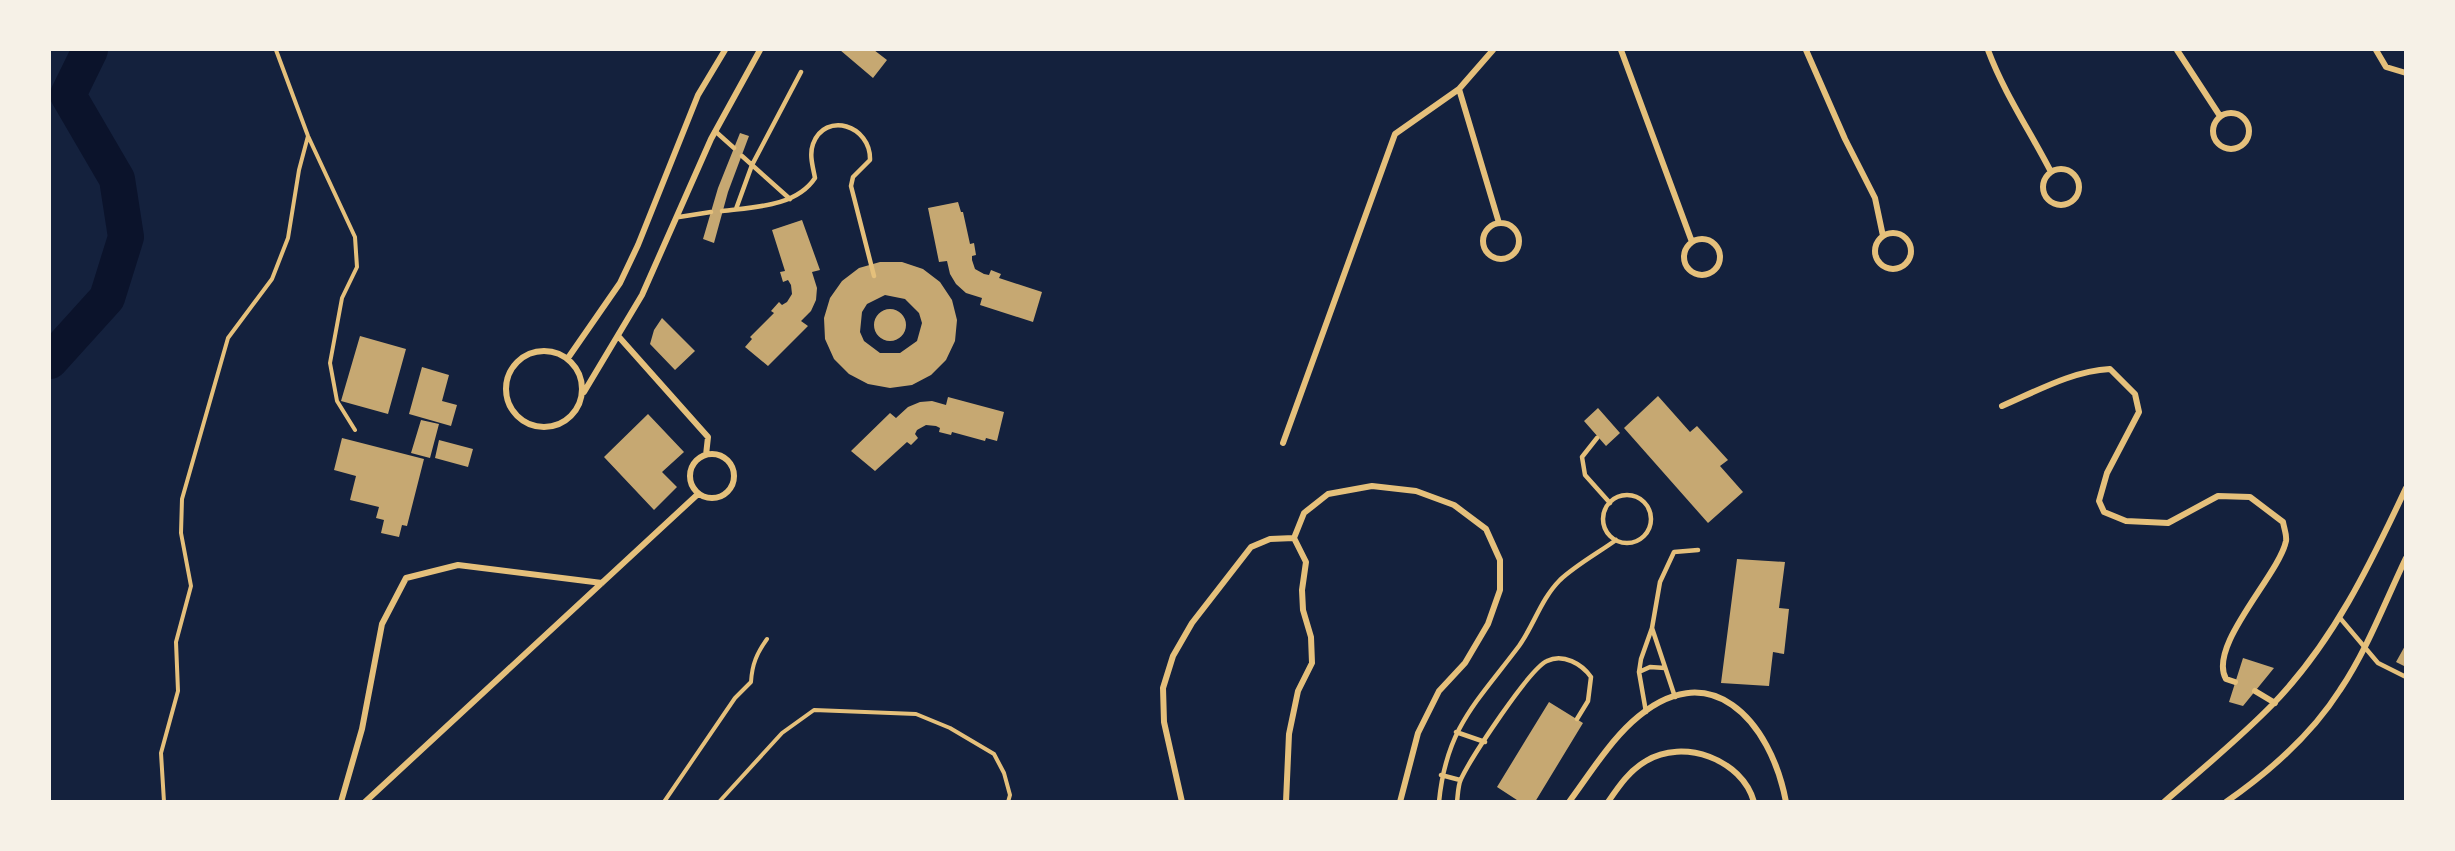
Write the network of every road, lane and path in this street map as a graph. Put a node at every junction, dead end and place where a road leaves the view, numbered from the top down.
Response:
1 (276, 50) edge
2 (725, 50) edge
3 (760, 50) edge
4 (1493, 50) edge
5 (1621, 50) edge
6 (1806, 50) edge
7 (1988, 50) edge
8 (2177, 50) edge
9 (2376, 50) edge
10 (801, 72) dead end
11 (2406, 73) edge
12 (1459, 89) junction
13 (2220, 116) junction
14 (716, 131) junction
15 (308, 136) junction
16 (734, 148) dead end
17 (742, 156) dead end
18 (752, 165) junction
19 (2051, 172) junction
20 (790, 199) junction
21 (736, 209) junction
22 (722, 211) dead end
23 (711, 212) dead end
24 (679, 217) junction
25 (1499, 223) junction
26 (1883, 236) junction
27 (1692, 242) junction
28 (874, 276) dead end
29 (619, 337) junction
30 (568, 358) junction
31 (584, 392) junction
32 (2002, 406) dead end
33 (355, 430) dead end
34 (1597, 438) dead end
35 (1283, 443) dead end
36 (706, 455) junction
37 (2406, 488) edge
38 (698, 494) junction
39 (1610, 502) junction
40 (1293, 538) junction
41 (1616, 540) junction
42 (1698, 550) dead end
43 (2406, 558) edge
44 (602, 583) junction
45 (2340, 618) junction
46 (1652, 628) junction
47 (767, 639) dead end
48 (2364, 644) junction
49 (1665, 668) junction
50 (1640, 672) junction
51 (2406, 676) edge
52 (2235, 682) dead end
53 (2255, 691) dead end
54 (1675, 697) junction
55 (2275, 702) junction
56 (1646, 712) junction
57 (1577, 719) dead end
58 (1456, 732) junction
59 (1485, 742) junction
60 (1442, 775) junction
61 (1460, 780) junction
62 (164, 801) edge
63 (341, 801) edge
64 (365, 801) edge
65 (664, 801) edge
66 (719, 801) edge
67 (1008, 801) edge
68 (1182, 801) edge
69 (1286, 801) edge
70 (1400, 801) edge
71 (1439, 801) edge
72 (1457, 801) edge
73 (1569, 801) edge
74 (1608, 801) edge
75 (1754, 801) edge
76 (1786, 801) edge
77 (2164, 801) edge
78 (2226, 801) edge

1 - 15 path
2 - 30 street
3 - 14 street
4 - 12 street
5 - 27 street
6 - 26 street
7 - 19 street
8 - 13 street
9 - 11 street
10 - 18 lane
12 - 25 street
12 - 35 street
13 - 13 street
14 - 16 lane
14 - 24 street
15 - 33 path
15 - 62 path
17 - 18 lane
18 - 20 lane
18 - 21 lane
19 - 19 street
20 - 21 lane
20 - 28 lane
21 - 22 lane
23 - 24 lane
24 - 29 street
25 - 25 street
26 - 26 street
27 - 27 street
29 - 31 street
29 - 36 street
30 - 31 street
30 - 31 street
32 - 52 street
34 - 39 lane
36 - 38 street
36 - 38 street
37 - 45 street
38 - 44 street
39 - 41 lane
39 - 41 lane
40 - 68 street
40 - 69 street
40 - 70 street
41 - 58 lane
42 - 46 lane
43 - 48 street
44 - 63 street
44 - 64 street
45 - 48 lane
45 - 55 street
46 - 49 lane
46 - 50 lane
47 - 65 path
48 - 51 lane
48 - 78 street
49 - 50 lane
49 - 54 lane
50 - 56 lane
53 - 55 street
54 - 56 street
54 - 76 street
55 - 77 street
56 - 73 street
57 - 59 lane
58 - 59 lane
58 - 60 lane
59 - 61 lane
60 - 61 lane
60 - 71 lane
61 - 72 lane
66 - 67 path
74 - 75 street

